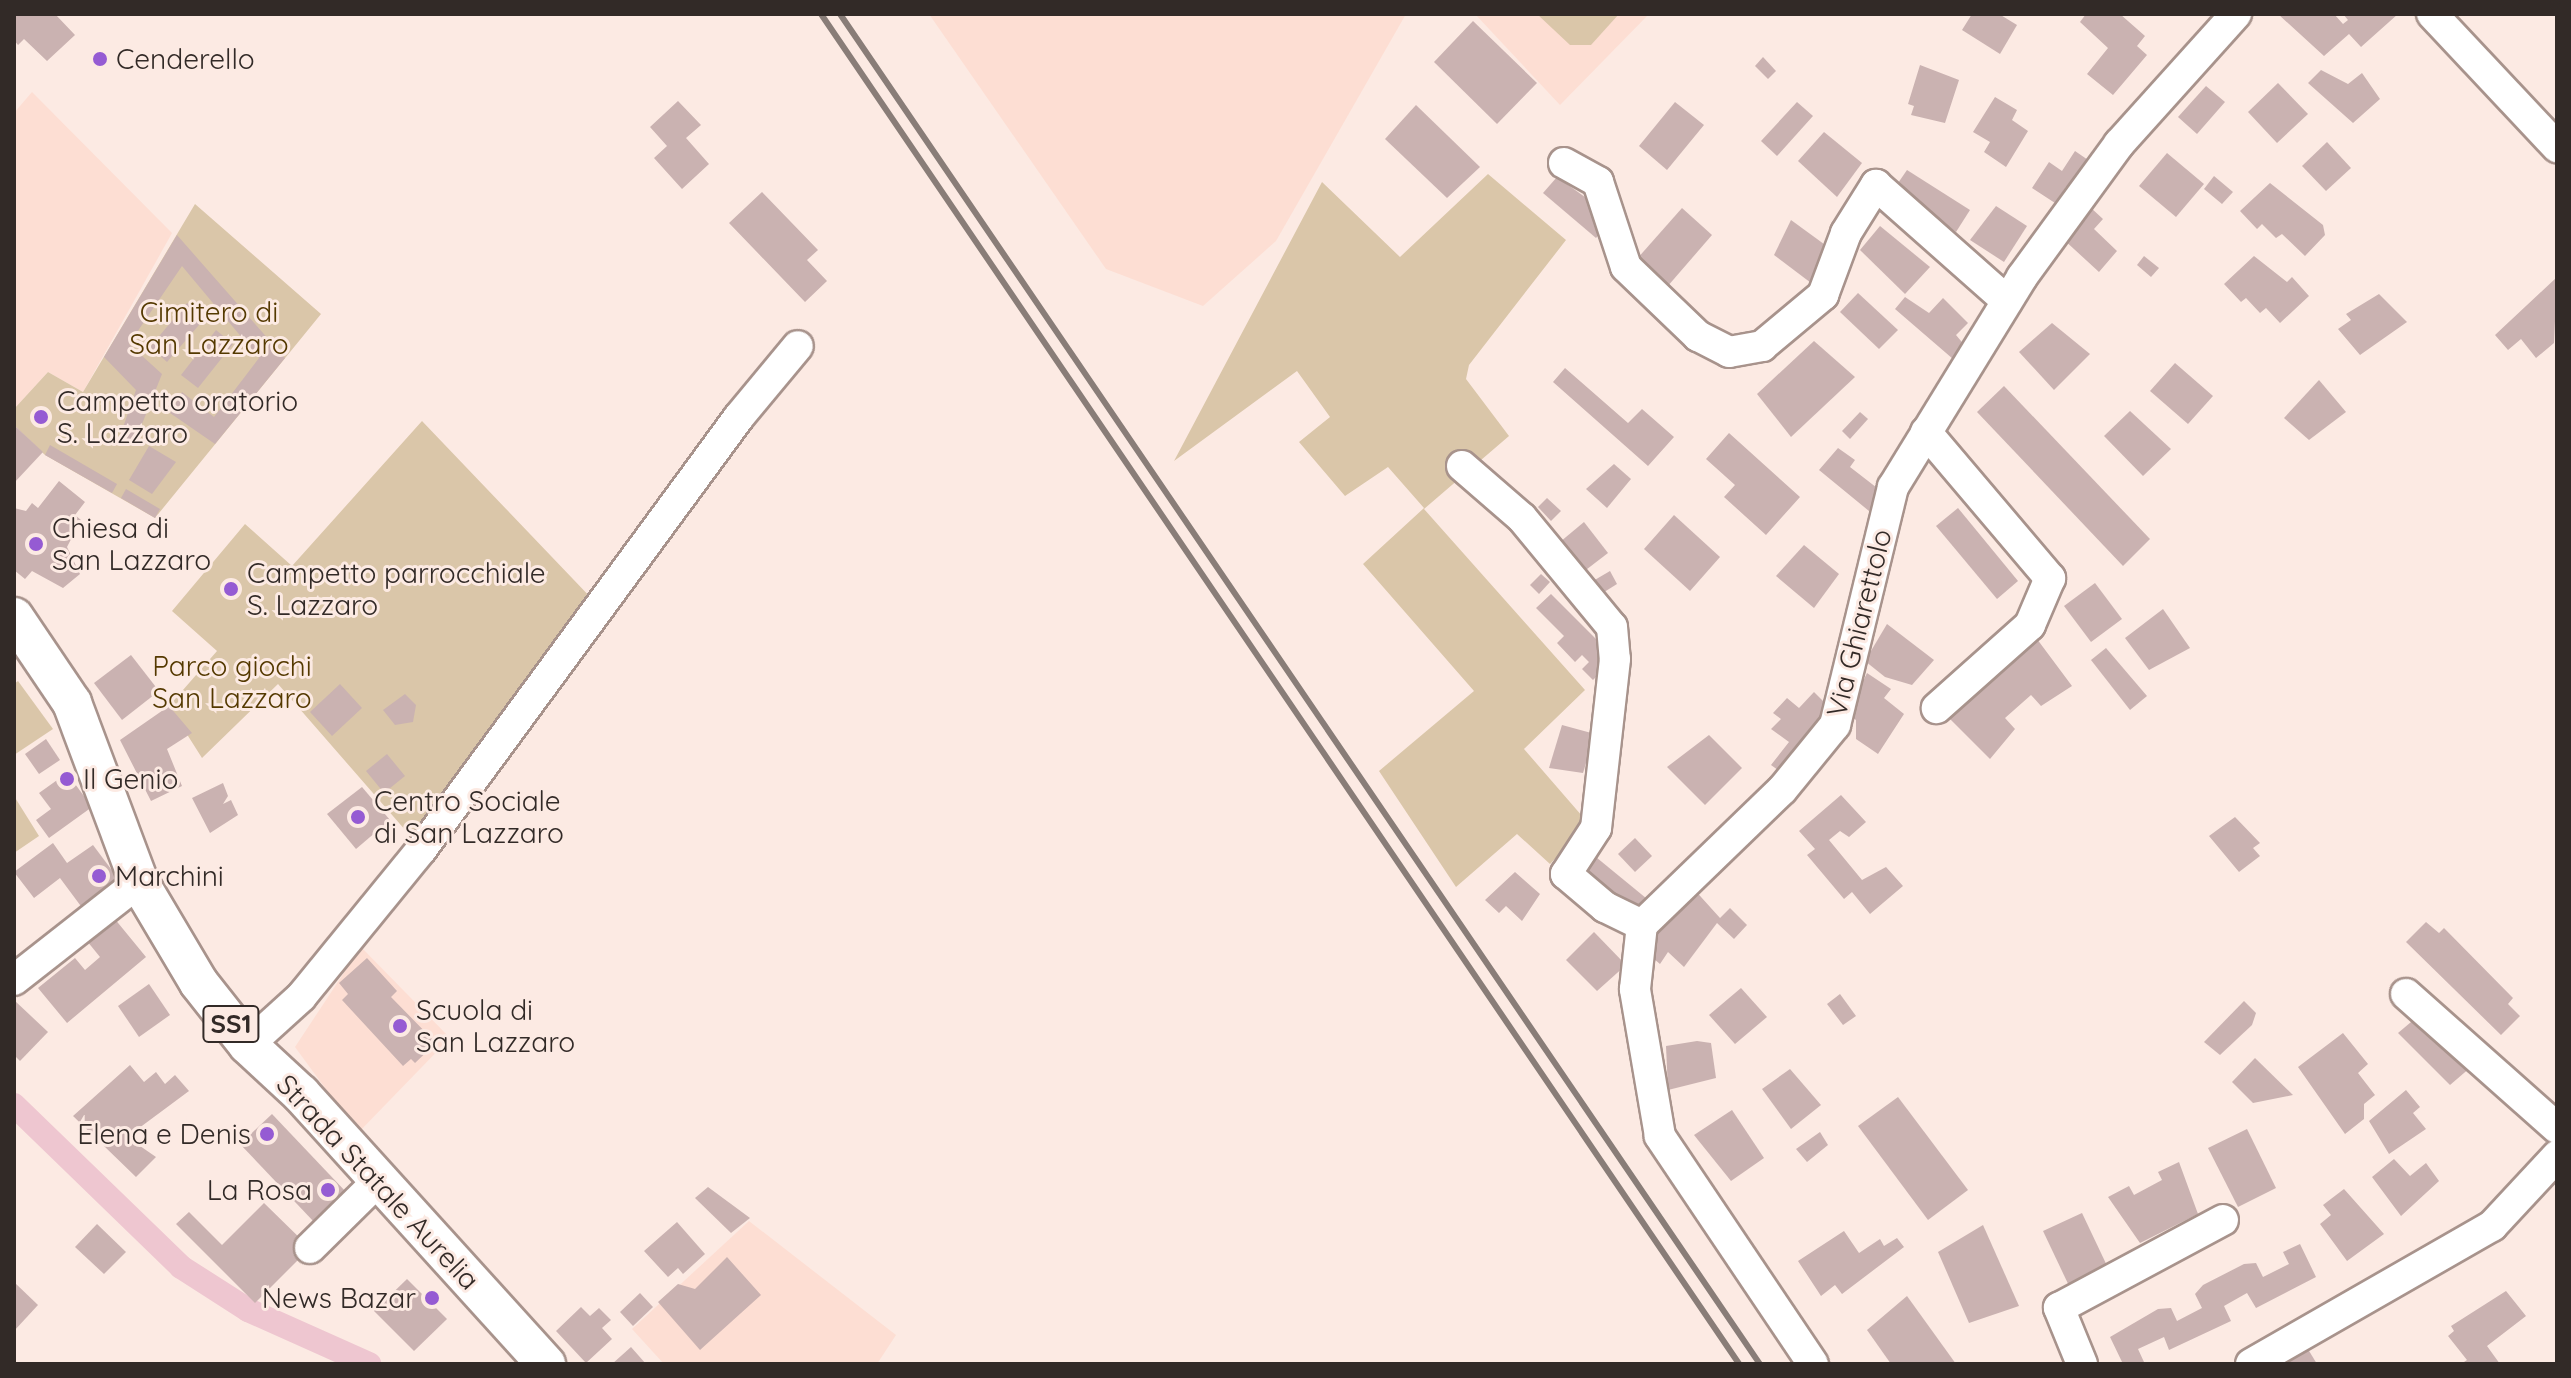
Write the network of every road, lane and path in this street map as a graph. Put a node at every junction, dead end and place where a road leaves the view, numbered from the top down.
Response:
1 (2236, 14) edge
2 (2432, 14) edge
3 (2557, 147) edge
4 (1564, 163) dead end
5 (2007, 301) junction
6 (798, 346) dead end
7 (1926, 432) junction
8 (1462, 466) dead end
9 (14, 617) edge
10 (1937, 708) dead end
11 (139, 882) junction
12 (1642, 925) junction
13 (14, 980) edge
14 (2406, 994) dead end
15 (248, 1045) junction
16 (2557, 1128) edge
17 (2557, 1156) edge
18 (379, 1180) junction
19 (2223, 1220) dead end
20 (310, 1248) dead end
21 (546, 1364) edge
22 (1813, 1364) edge
23 (2082, 1364) edge
24 (2251, 1364) edge

1 - 5 street, Via Ghiarettolo
2 - 3 street
4 - 5 street
5 - 7 street, Via Ghiarettolo
6 - 15 street
7 - 10 street
7 - 12 street, Via Ghiarettolo
8 - 12 street
9 - 11 main road, Strada Statale Aurelia / SS1
11 - 13 street
11 - 15 main road, Strada Statale Aurelia / SS1
12 - 22 street
14 - 16 street
15 - 18 main road, Strada Statale Aurelia / SS1
17 - 24 street
18 - 20 street
18 - 21 main road, Strada Statale Aurelia / SS1
19 - 23 street

